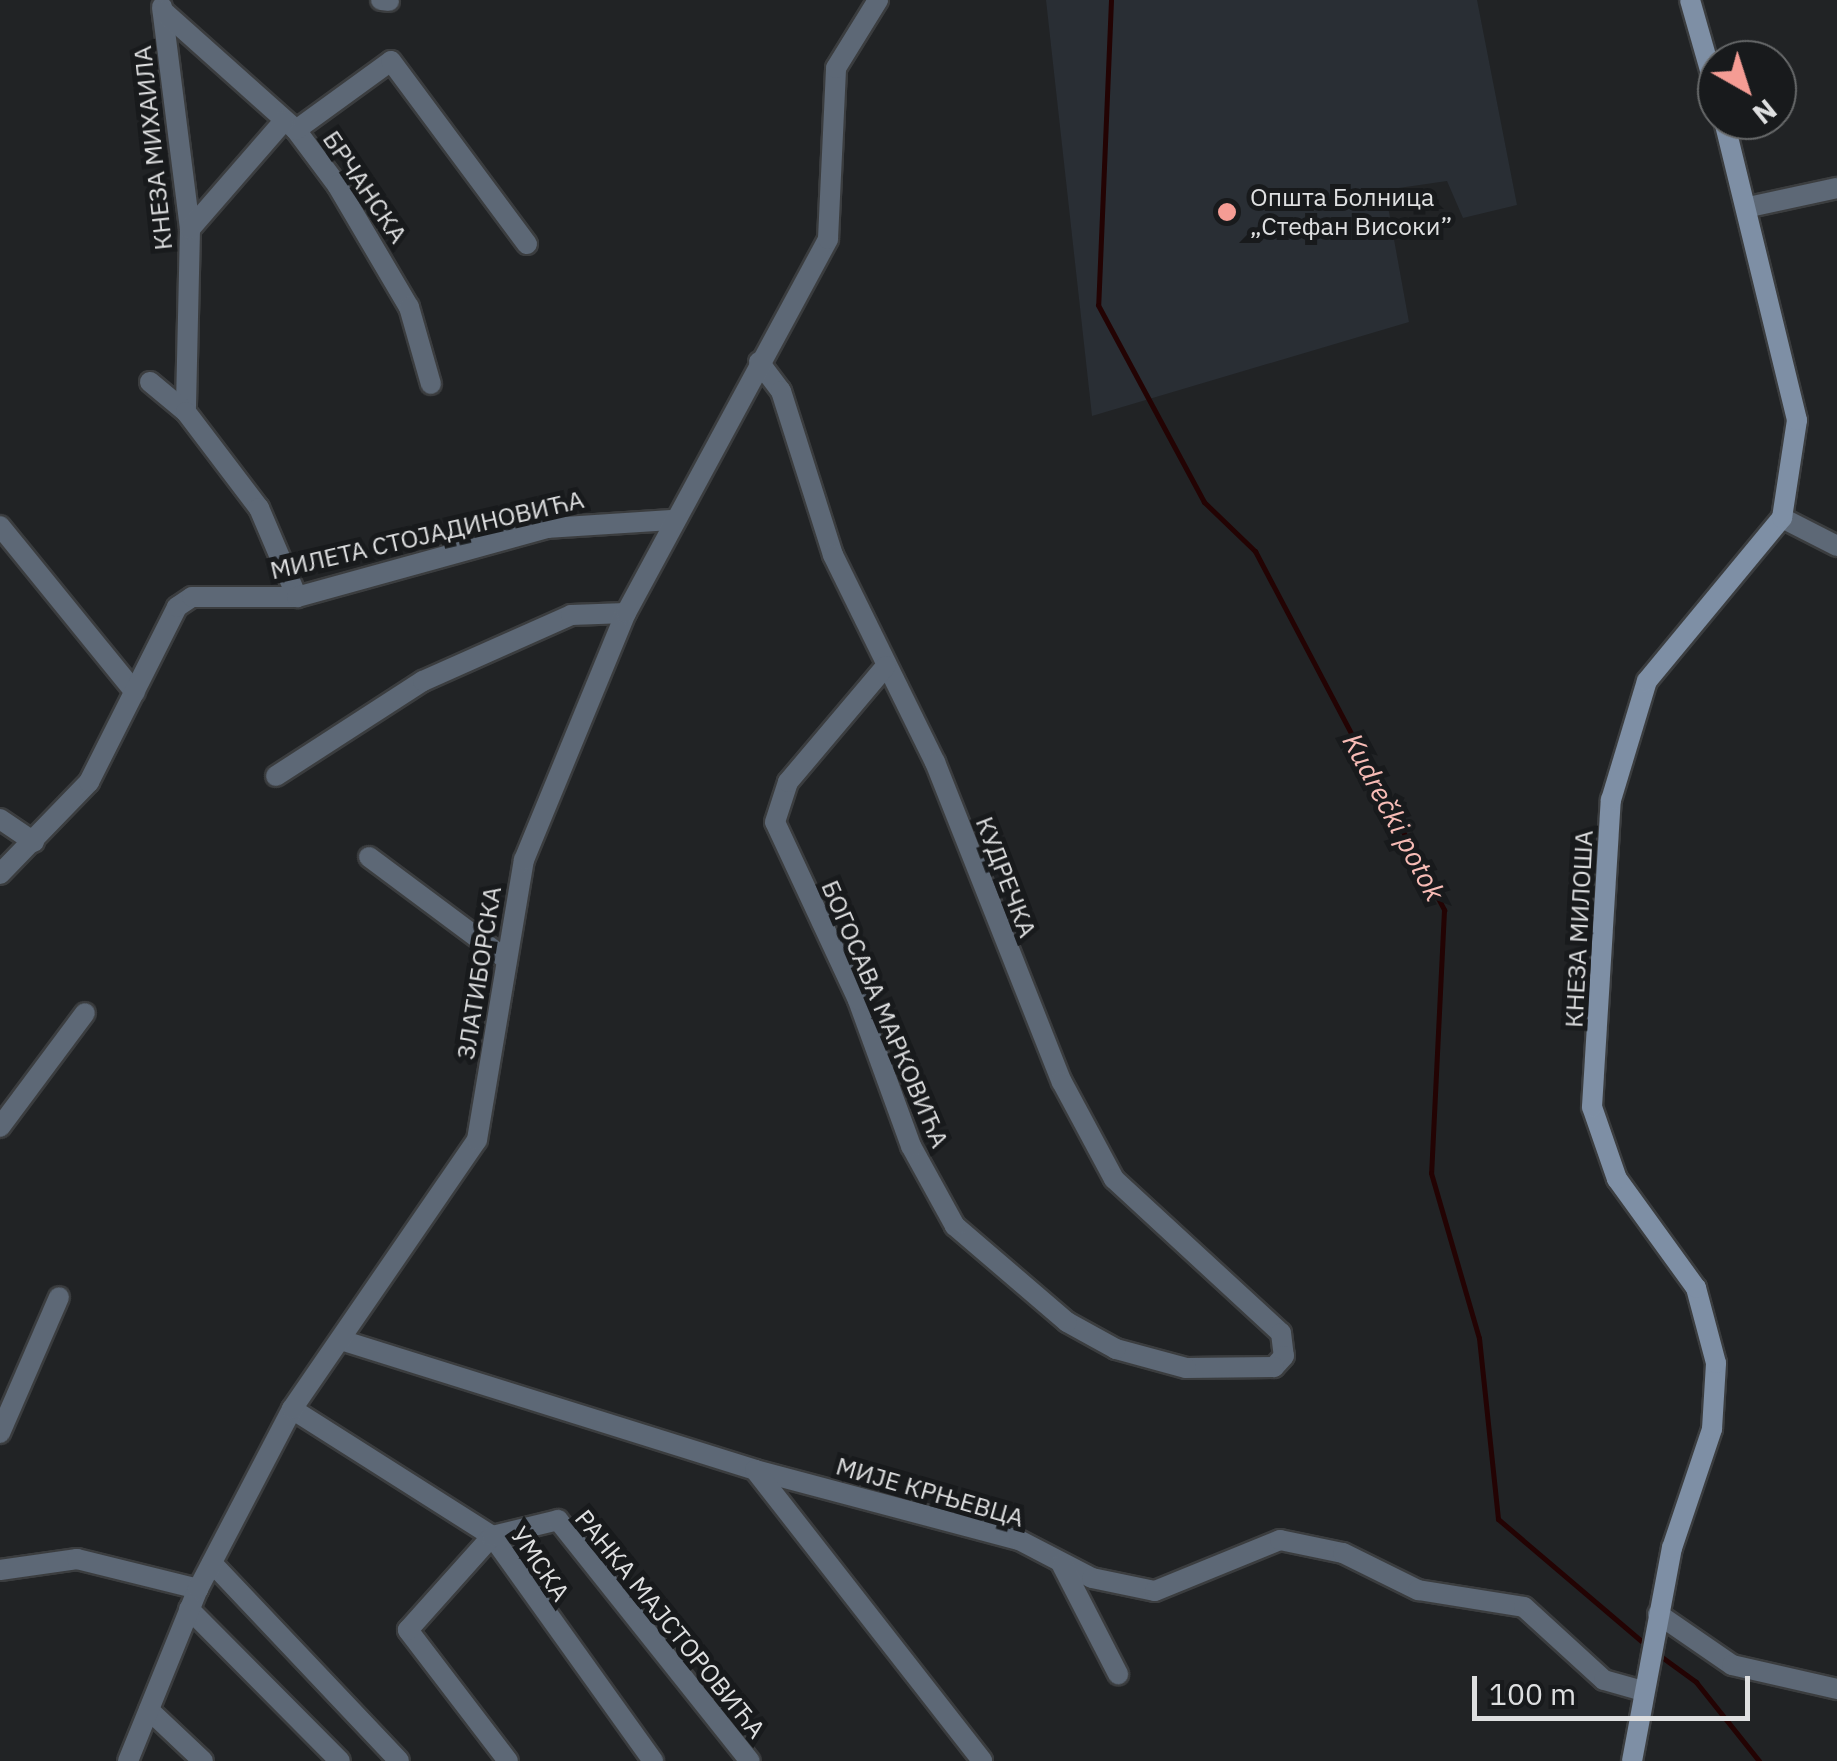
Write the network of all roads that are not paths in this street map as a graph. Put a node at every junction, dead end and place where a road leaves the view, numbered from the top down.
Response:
1 (381, 0) edge
2 (878, 0) edge
3 (1690, 0) edge
4 (389, 1) edge
5 (162, 6) edge
6 (1701, 40) edge
7 (290, 125) junction
8 (1730, 140) edge
9 (1837, 188) edge
10 (1749, 207) junction
11 (190, 229) junction
12 (527, 244) dead end
13 (759, 362) junction
14 (150, 382) dead end
15 (431, 384) dead end
16 (186, 412) junction
17 (1782, 518) junction
18 (673, 520) junction
19 (0, 526) edge
20 (1837, 546) edge
21 (297, 596) junction
22 (626, 613) junction
23 (886, 666) junction
24 (135, 692) junction
25 (276, 776) dead end
26 (0, 819) edge
27 (34, 842) junction
28 (369, 857) dead end
29 (0, 874) edge
30 (502, 956) junction
31 (86, 1012) dead end
32 (0, 1126) edge
33 (59, 1297) dead end
34 (344, 1340) junction
35 (1284, 1356) joint
36 (292, 1409) junction
37 (0, 1433) edge
38 (755, 1470) junction
39 (492, 1536) junction
40 (212, 1563) junction
41 (1062, 1565) junction
42 (0, 1570) edge
43 (193, 1599) junction
44 (1658, 1614) junction
45 (1118, 1674) dead end
46 (1837, 1690) edge
47 (1643, 1691) junction
48 (149, 1710) junction
49 (128, 1761) edge
50 (202, 1761) edge
51 (340, 1761) edge
52 (399, 1761) edge
53 (508, 1761) edge
54 (653, 1761) edge
55 (750, 1761) edge
56 (982, 1761) edge
57 (1632, 1761) edge

1 - 4 street
2 - 13 street, ЗЛАТИБОРСКА
3 - 6 street
5 - 7 street, БРЧАНСКА
5 - 11 street, КНЕЗА МИХАИЛА
7 - 11 street
7 - 12 street
7 - 15 street, БРЧАНСКА
8 - 10 street
9 - 10 street
10 - 17 street
11 - 16 street, КНЕЗА МИХАИЛА
13 - 18 street, ЗЛАТИБОРСКА
13 - 23 street, КУДРЕЧКА
14 - 16 street
16 - 21 street
17 - 20 street
17 - 44 street, КНЕЗА МИЛОША
18 - 21 street, МИЛЕТА СТОЈАДИНОВИЋА
18 - 22 street, ЗЛАТИБОРСКА
19 - 24 street
21 - 24 street, МИЛЕТА СТОЈАДИНОВИЋА
22 - 25 street
22 - 30 street, ЗЛАТИБОРСКА
23 - 35 street, КУДРЕЧКА
23 - 35 street, БОГОСАВА МАРКОВИЋА
24 - 27 street
26 - 27 street
27 - 29 street
28 - 30 street
30 - 34 street, ЗЛАТИБОРСКА
31 - 32 street
33 - 37 street
34 - 36 street, ЗЛАТИБОРСКА
34 - 38 street, МИЈЕ КРЊЕВЦА
36 - 39 street, УМСКА
36 - 40 street, ЗЛАТИБОРСКА
38 - 41 street, МИЈЕ КРЊЕВЦА
38 - 56 street
39 - 53 street
39 - 54 street, УМСКА
39 - 55 street, РАНКА МАЈСТОРОВИЋА
40 - 43 street, ЗЛАТИБОРСКА
40 - 52 street
41 - 45 street
41 - 47 street, МИЈЕ КРЊЕВЦА
42 - 43 street
43 - 48 street, ЗЛАТИБОРСКА
43 - 51 street
44 - 46 street
44 - 47 street, КНЕЗА МИЛОША
47 - 57 street, КНЕЗА МИЛОША
48 - 49 street, ЗЛАТИБОРСКА
48 - 50 street

